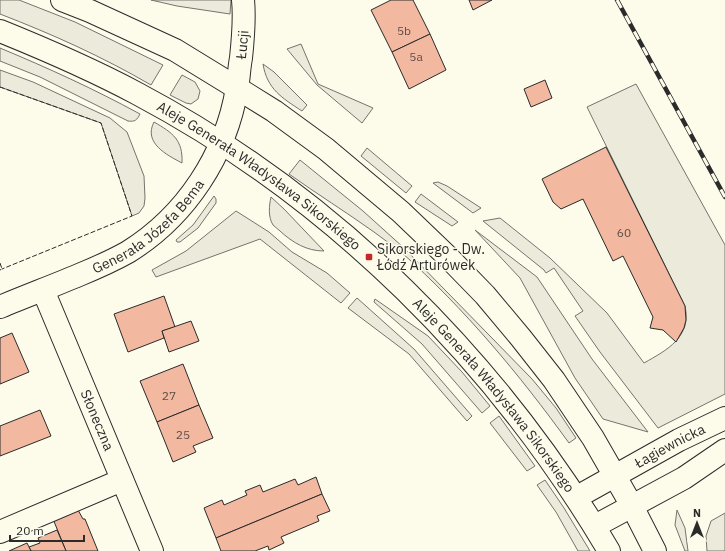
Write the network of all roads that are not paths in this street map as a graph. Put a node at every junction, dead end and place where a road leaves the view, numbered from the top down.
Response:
1 (62, 0) edge
2 (243, 0) edge
3 (0, 31) edge
4 (237, 88) junction
5 (221, 144) junction
6 (43, 290) junction
7 (0, 307) edge
8 (725, 418) edge
9 (725, 450) edge
10 (615, 476) junction
11 (122, 480) junction
12 (577, 498) junction
13 (632, 506) junction
14 (595, 526) junction
15 (0, 532) edge
16 (152, 551) edge
17 (609, 551) edge
18 (655, 551) edge

1 - 4 main road
2 - 4 main road, Łucji
3 - 5 main road, Aleje Generała Władysława Sikorskiego
4 - 5 main road, Generała Józefa Bema
4 - 10 main road
5 - 6 main road, Generała Józefa Bema
5 - 12 main road, Aleje Generała Władysława Sikorskiego
6 - 7 main road, Generała Józefa Bema
6 - 11 main road, Słoneczna
8 - 10 main road, Łagiewnicka
9 - 13 main road
10 - 12 main road, Łagiewnicka
10 - 13 main road
11 - 15 main road
11 - 16 main road, Słoneczna
12 - 14 main road, Aleje Generała Władysława Sikorskiego
13 - 14 main road
13 - 18 main road
14 - 17 main road

